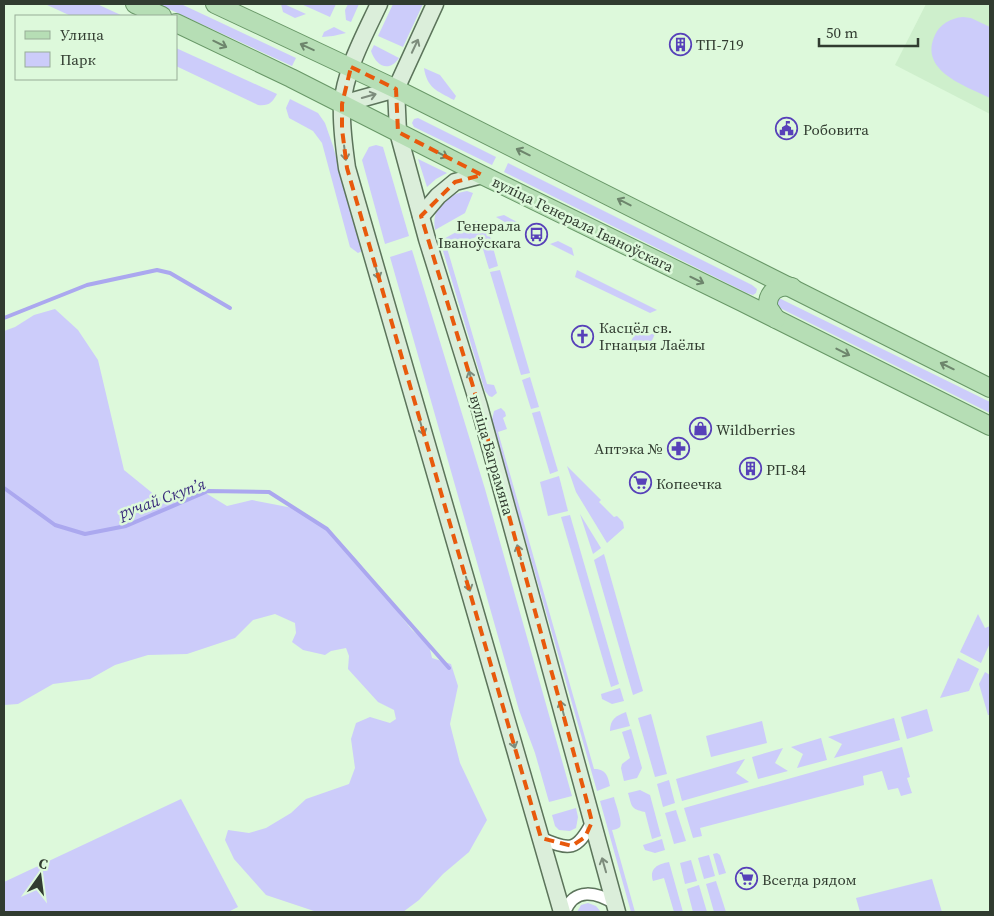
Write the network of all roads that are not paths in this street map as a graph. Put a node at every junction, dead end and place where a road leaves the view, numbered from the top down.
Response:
1 (135, 4) edge
2 (215, 4) edge
3 (379, 4) edge
4 (435, 4) edge
5 (160, 15) edge
6 (178, 24) edge
7 (351, 67) junction
8 (396, 89) junction
9 (342, 104) junction
10 (398, 132) junction
11 (482, 175) junction
12 (421, 216) junction
13 (758, 270) junction
14 (792, 287) junction
15 (742, 302) junction
16 (776, 319) junction
17 (990, 388) edge
18 (990, 426) edge
19 (592, 822) junction
20 (541, 838) junction
21 (616, 908) edge
22 (562, 912) edge
23 (565, 912) edge

1 - 5 main road
7 -> 2 main road
3 - 7 street
8 -> 4 street, вуліца Баграмяна
6 -> 9 main road, вуліца Генерала Іваноўскага
7 - 8 main road
7 - 9 street
9 -> 8 street
8 - 10 street, вуліца Баграмяна
13 -> 8 main road
9 - 10 main road, вуліца Генерала Іваноўскага
9 -> 20 street
10 -> 11 main road, вуліца Генерала Іваноўскага
10 - 12 street, вуліца Баграмяна
11 - 12 street
11 -> 15 main road, вуліца Генерала Іваноўскага
19 -> 12 street, вуліца Баграмяна
13 - 14 main road
13 - 15 main road
14 - 16 main road
17 -> 14 main road
15 - 16 main road, вуліца Генерала Іваноўскага
16 -> 18 main road, вуліца Генерала Іваноўскага
19 - 20 street
21 -> 19 street, вуліца Баграмяна
20 - 22 street
21 - 23 street

